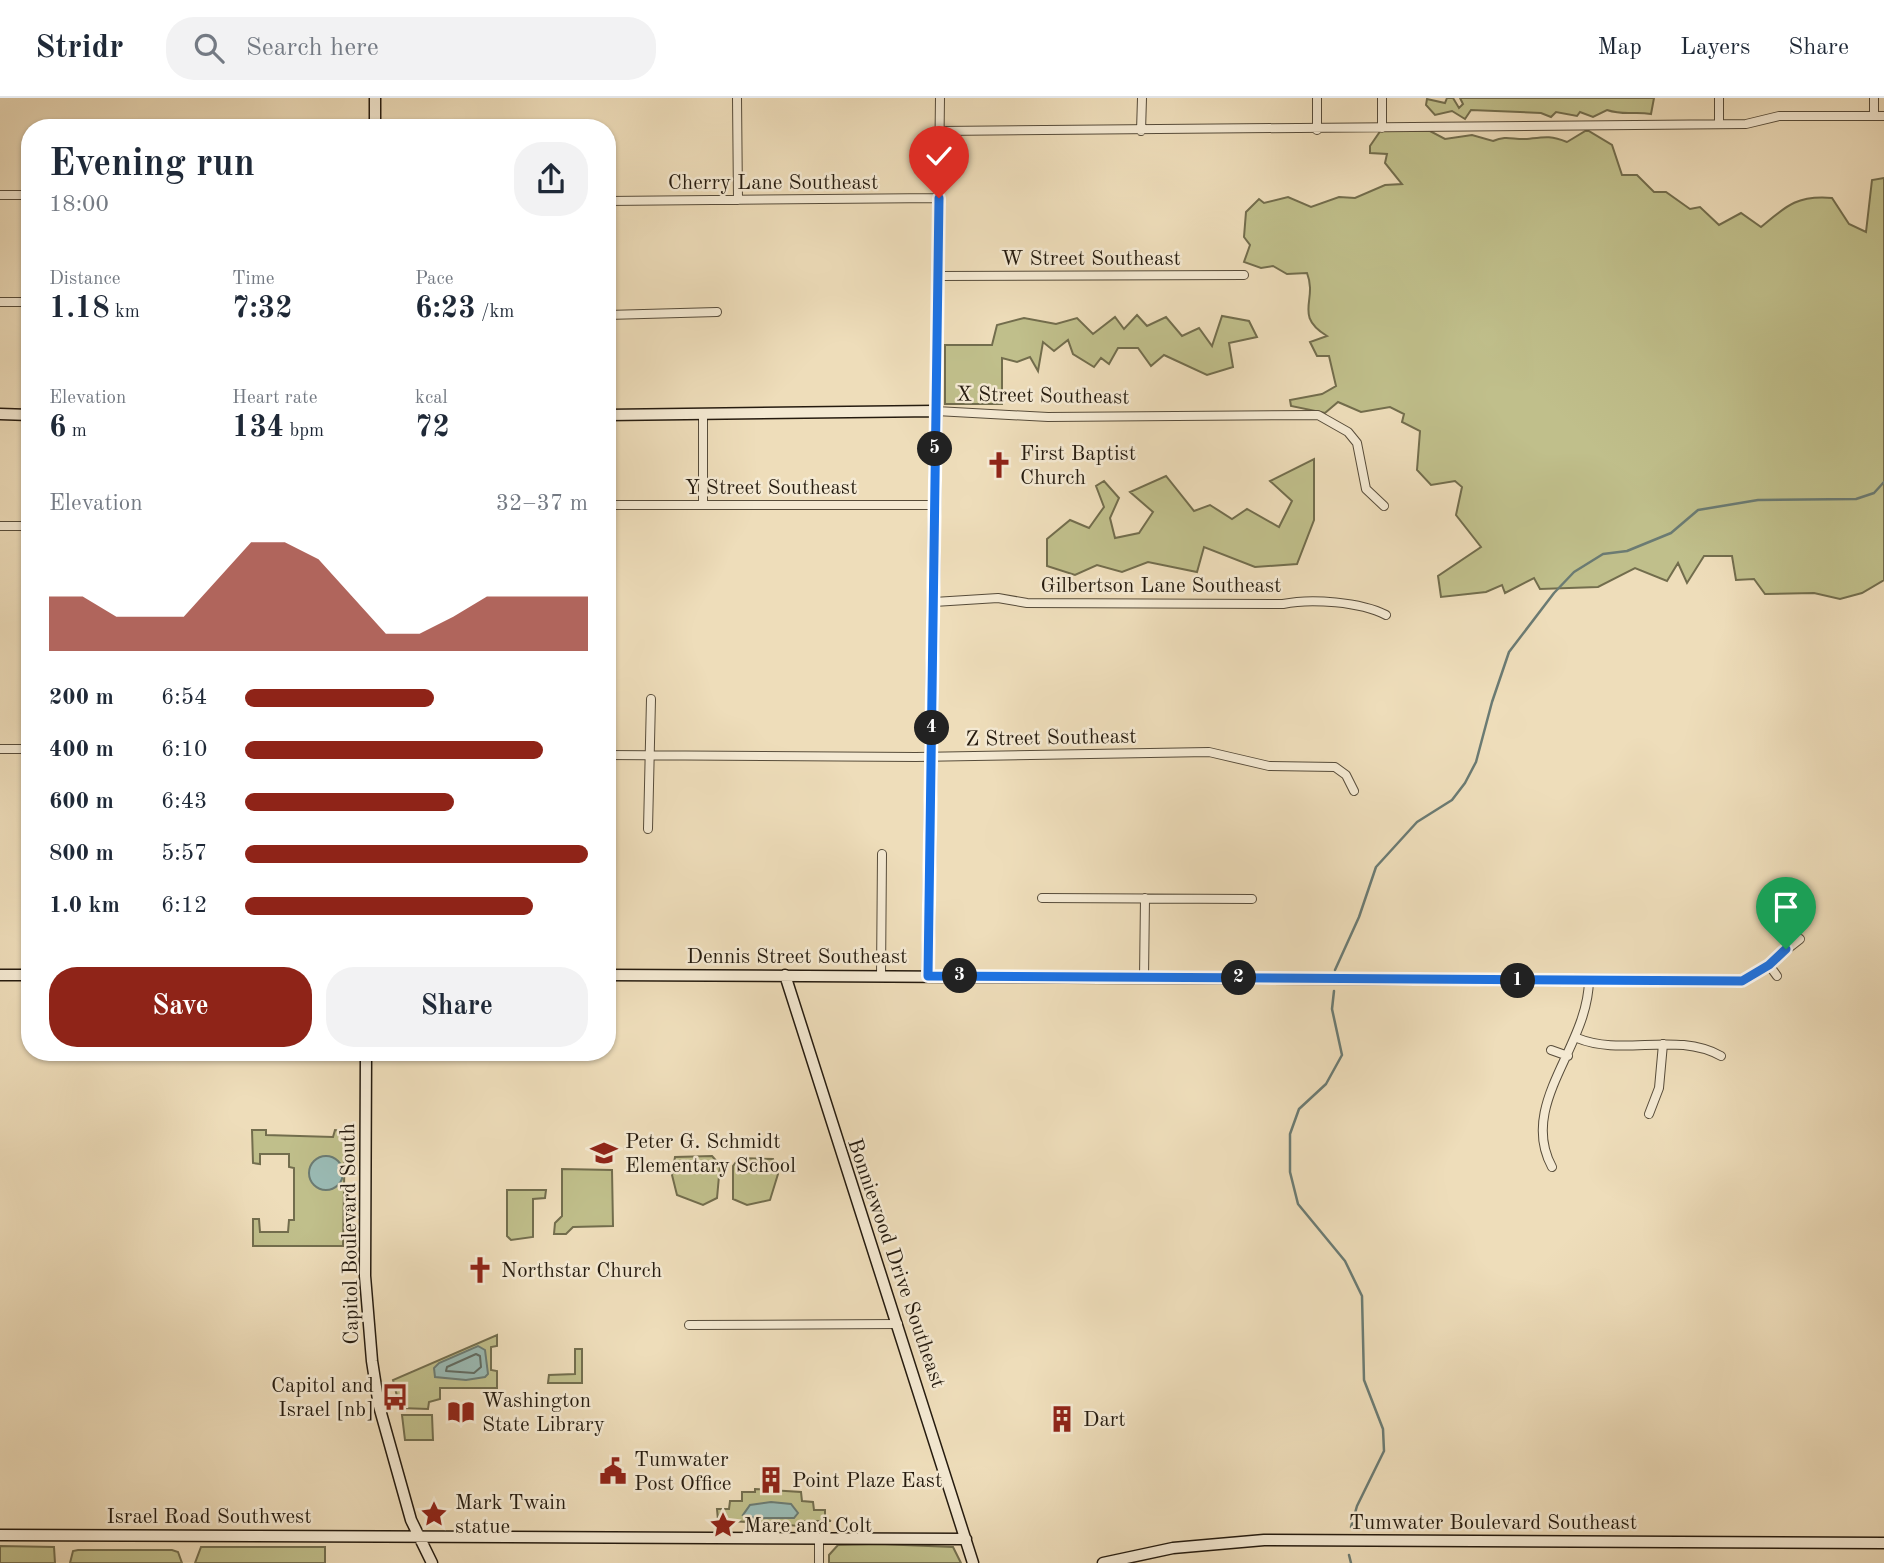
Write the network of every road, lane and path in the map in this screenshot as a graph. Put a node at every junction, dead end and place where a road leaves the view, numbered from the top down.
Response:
1 (375, 98) edge
2 (737, 98) edge
3 (940, 98) edge
4 (1142, 98) edge
5 (1317, 98) edge
6 (1382, 98) edge
7 (1719, 98) edge
8 (1874, 98) edge
9 (1874, 116) junction
10 (1884, 116) edge
11 (375, 119) edge
12 (1719, 124) junction
13 (1382, 128) junction
14 (1317, 130) junction
15 (940, 131) junction
16 (1141, 131) junction
17 (0, 195) edge
18 (21, 195) edge
19 (939, 198) junction
20 (738, 200) junction
21 (616, 201) edge
22 (1244, 275) dead end
23 (937, 276) junction
24 (0, 302) edge
25 (21, 302) edge
26 (717, 312) dead end
27 (616, 315) edge
28 (936, 411) junction
29 (704, 413) junction
30 (0, 414) edge
31 (21, 415) edge
32 (616, 415) edge
33 (616, 505) edge
34 (703, 505) junction
35 (935, 505) junction
36 (1384, 506) dead end
37 (0, 526) edge
38 (21, 526) edge
39 (934, 602) junction
40 (1386, 615) dead end
41 (651, 699) dead end
42 (0, 749) edge
43 (21, 749) edge
44 (616, 755) edge
45 (649, 756) junction
46 (931, 756) junction
47 (1354, 792) dead end
48 (649, 829) dead end
49 (882, 854) dead end
50 (1042, 898) dead end
51 (1145, 898) junction
52 (1252, 899) dead end
53 (1800, 939) dead end
54 (1769, 965) junction
55 (0, 975) edge
56 (21, 975) edge
57 (616, 975) edge
58 (785, 975) junction
59 (881, 976) junction
60 (928, 976) junction
61 (1777, 976) dead end
62 (1144, 977) junction
63 (1590, 980) junction
64 (1742, 981) joint
65 (1577, 1038) junction
66 (1663, 1044) junction
67 (1550, 1050) dead end
68 (1568, 1056) junction
69 (1721, 1056) dead end
70 (366, 1061) edge
71 (1649, 1114) dead end
72 (1552, 1167) dead end
73 (898, 1324) junction
74 (689, 1325) dead end
75 (0, 1535) edge
76 (418, 1536) junction
77 (818, 1538) junction
78 (966, 1539) junction
79 (1884, 1543) edge
80 (432, 1563) edge
81 (819, 1563) edge
82 (973, 1563) edge
83 (1103, 1563) edge

1 - 11 street
2 - 20 street
3 - 15 street
4 - 16 street
5 - 14 street
6 - 13 street
7 - 12 street
8 - 9 street
9 - 10 street
9 - 12 street
12 - 13 street
13 - 14 street
14 - 16 street
15 - 16 street
15 - 19 street
17 - 18 street
19 - 20 street, Cherry Lane Southeast
19 - 23 street
20 - 21 street, Cherry Lane Southeast
22 - 23 street, W Street Southeast
23 - 28 street
24 - 25 street
26 - 27 street
28 - 29 street, X Street Southeast
28 - 35 street
28 - 36 street, X Street Southeast
29 - 32 street, X Street Southeast
29 - 34 street
30 - 31 street
33 - 34 street, Y Street Southeast
34 - 35 street, Y Street Southeast
35 - 39 street
37 - 38 street
39 - 40 street, Gilbertson Lane Southeast
39 - 46 street
41 - 45 street
42 - 43 street
44 - 45 street, Z Street Southeast
45 - 46 street, Z Street Southeast
45 - 48 street
46 - 47 street, Z Street Southeast
46 - 60 street
49 - 59 street
50 - 51 street
51 - 52 street
51 - 62 street
53 - 54 street
54 - 61 street
54 - 64 street
55 - 56 street
57 - 58 street, Dennis Street Southeast
58 - 59 street, Dennis Street Southeast
58 - 73 street, Bonniewood Drive Southeast
59 - 60 street, Dennis Street Southeast
60 - 62 street, Dennis Street Southeast
62 - 63 street, Dennis Street Southeast
63 - 64 street, Dennis Street Southeast
63 - 65 street
65 - 66 street
65 - 68 street
66 - 69 street
66 - 71 street
67 - 68 street
68 - 72 street
70 - 76 street, Capitol Boulevard South
73 - 74 street
73 - 78 street, Bonniewood Drive Southeast
75 - 76 street, Israel Road Southwest
76 - 77 street, Israel Road Southwest
76 - 80 street, Capitol Boulevard South
77 - 78 street, Israel Road Southwest
77 - 81 street
78 - 82 street, Bonniewood Drive Southeast
79 - 83 street, Tumwater Boulevard Southeast

